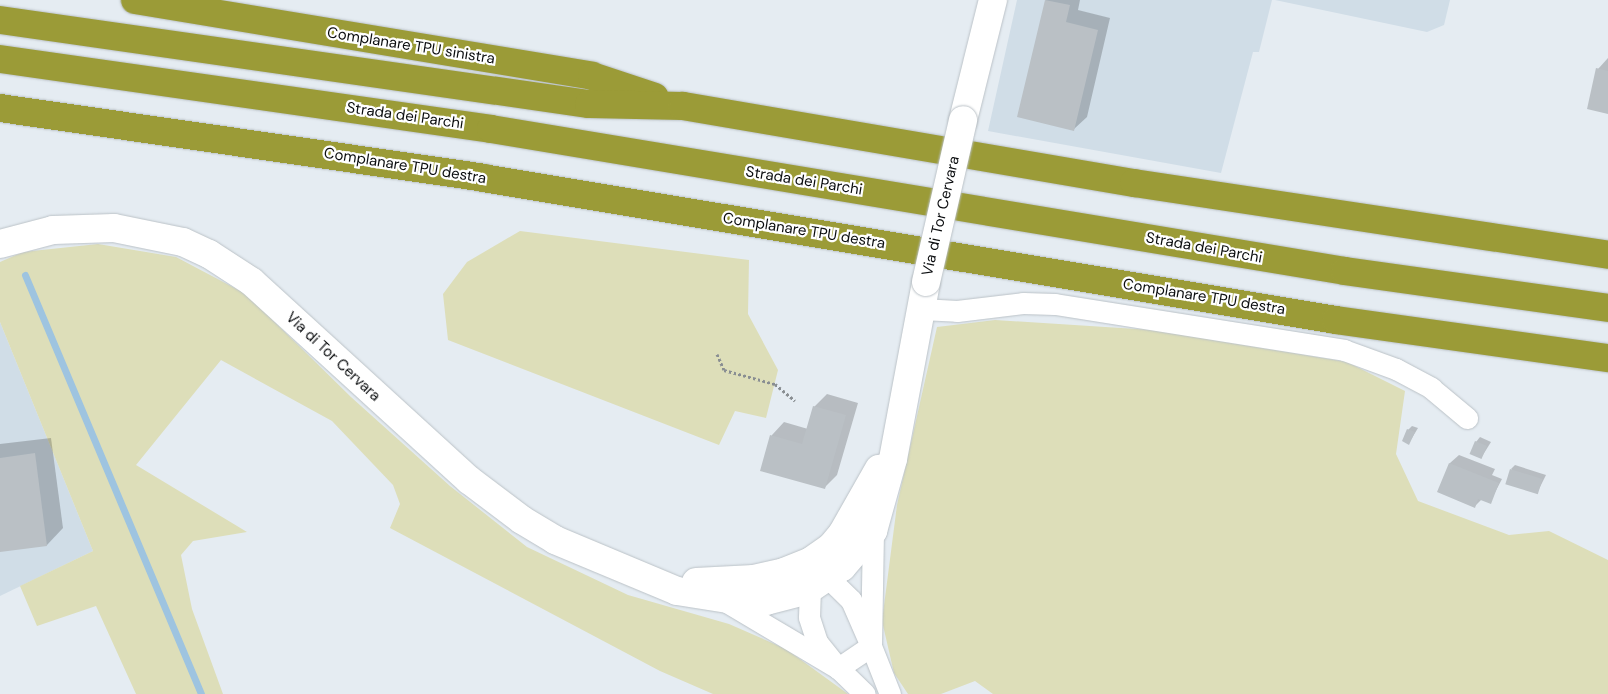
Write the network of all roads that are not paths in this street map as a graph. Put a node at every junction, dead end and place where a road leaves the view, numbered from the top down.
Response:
1 (135, 0) edge
2 (993, 0) edge
3 (0, 20) edge
4 (0, 59) edge
5 (682, 106) junction
6 (0, 108) edge
7 (0, 244) edge
8 (1608, 255) edge
9 (1608, 308) edge
10 (920, 309) junction
11 (1608, 358) edge
12 (1468, 418) dead end
13 (895, 434) junction
14 (873, 531) junction
15 (638, 574) junction
16 (816, 576) junction
17 (722, 600) junction
18 (871, 646) junction
19 (838, 668) junction
20 (865, 694) edge
21 (890, 694) edge

1 - 5 highway, Complanare TPU sinistra
2 - 10 street, Via di Tor Cervara, bridge
3 - 5 highway
4 - 9 highway, Strada dei Parchi
5 - 8 highway
6 - 11 highway, Complanare TPU destra
7 - 15 street, Via di Tor Cervara
10 - 12 street
10 - 13 street, Via di Tor Cervara
13 - 14 street, Via di Tor Cervara
13 - 16 street, Via di Tor Cervara
14 - 16 street, Via di Tor Cervara
14 - 18 street
15 - 16 street, Via di Tor Cervara
15 - 17 street, Via di Tor Cervara
16 - 17 street, Via di Tor Cervara
16 - 18 street
16 - 19 street
17 - 19 street
18 - 19 street
18 - 21 street
19 - 20 street

